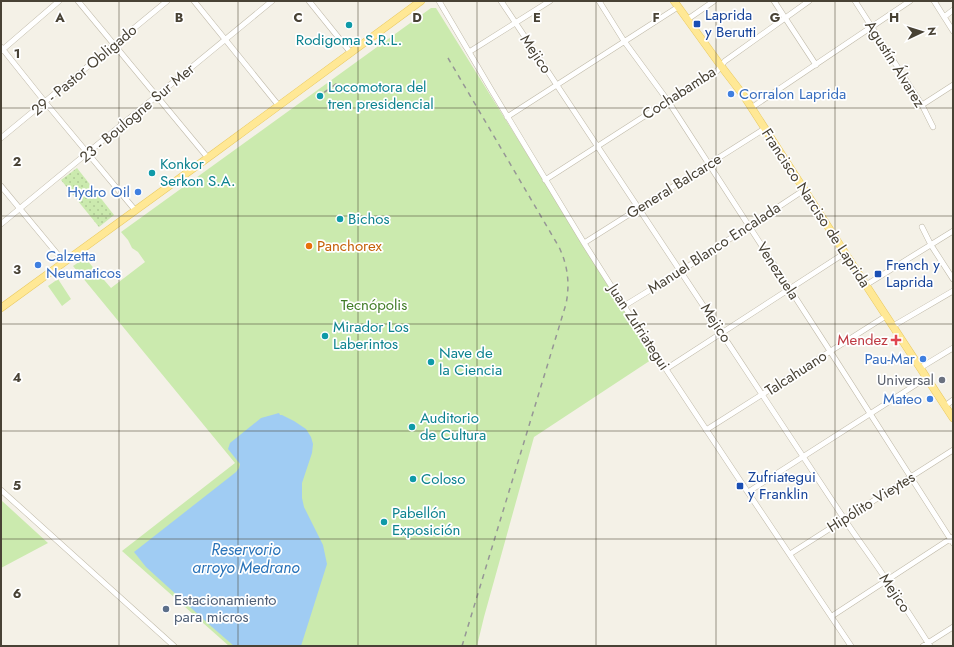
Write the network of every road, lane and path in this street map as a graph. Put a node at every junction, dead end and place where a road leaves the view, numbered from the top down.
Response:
1 (59, 1) edge
2 (78, 1) edge
3 (168, 1) edge
4 (194, 1) edge
5 (272, 1) edge
6 (308, 1) edge
7 (421, 1) edge
8 (439, 1) edge
9 (501, 1) edge
10 (550, 1) edge
11 (599, 1) edge
12 (714, 1) edge
13 (774, 1) edge
14 (809, 1) edge
15 (855, 1) edge
16 (910, 1) edge
17 (934, 1) edge
18 (676, 4) edge
19 (953, 10) edge
20 (944, 17) junction
21 (785, 18) junction
22 (688, 19) junction
23 (515, 23) junction
24 (872, 27) junction
25 (953, 31) edge
26 (225, 40) junction
27 (624, 41) junction
28 (114, 45) junction
29 (2, 49) edge
30 (469, 52) junction
31 (351, 53) junction
32 (816, 65) junction
33 (721, 66) junction
34 (557, 84) junction
35 (953, 85) edge
36 (156, 96) junction
37 (668, 101) junction
38 (45, 102) junction
39 (279, 106) junction
40 (922, 106) junction
41 (752, 108) junction
42 (507, 117) junction
43 (933, 127) dead end
44 (764, 129) junction
45 (1, 138) edge
46 (598, 146) junction
47 (88, 153) junction
48 (208, 158) junction
49 (709, 164) junction
50 (545, 180) junction
51 (1, 186) edge
52 (804, 190) junction
53 (20, 208) junction
54 (638, 208) junction
55 (135, 210) junction
56 (1, 224) edge
57 (749, 226) junction
58 (922, 227) dead end
59 (953, 231) edge
60 (584, 243) junction
61 (931, 245) junction
62 (845, 253) junction
63 (64, 262) junction
64 (681, 270) junction
65 (953, 279) edge
66 (866, 285) junction
67 (789, 288) junction
68 (953, 291) edge
69 (624, 306) junction
70 (1, 308) edge
71 (886, 316) junction
72 (893, 326) junction
73 (722, 333) junction
74 (953, 348) edge
75 (830, 350) junction
76 (920, 368) junction
77 (666, 369) junction
78 (926, 378) junction
79 (762, 395) junction
80 (953, 400) edge
81 (944, 406) junction
82 (870, 414) junction
83 (953, 418) edge
84 (706, 430) junction
85 (953, 450) edge
86 (804, 456) junction
87 (911, 477) junction
88 (1, 490) edge
89 (748, 492) junction
90 (844, 519) junction
91 (952, 540) edge
92 (790, 554) junction
93 (887, 580) junction
94 (832, 616) junction
95 (953, 627) edge
96 (927, 645) edge
97 (174, 646) edge
98 (851, 646) edge

1 - 29 street
2 - 28 street
3 - 28 street, 29 - Pastor Obligado
4 - 26 street
5 - 26 street, 23 - Boulogne Sur Mer
6 - 31 street
7 - 31 main road
8 - 30 street, Juan Zufriategui
9 - 23 street, Mejico
10 - 23 street
11 - 27 street, Venezuela
12 - 22 street
13 - 21 street
14 - 21 street, Cochabamba
15 - 24 street, Agustín Álvarez
16 - 24 street
17 - 20 street
18 - 22 main road, Francisco Narciso de Laprida
18 - 27 street
19 - 20 street
20 - 25 street
21 - 32 street
21 - 33 street, Cochabamba
22 - 33 main road, Francisco Narciso de Laprida
23 - 30 street
23 - 34 street, Mejico
24 - 32 street
24 - 40 street, Agustín Álvarez
26 - 36 street, 23 - Boulogne Sur Mer
26 - 39 street
27 - 34 street
27 - 37 street, Venezuela
28 - 36 street
28 - 38 street, 29 - Pastor Obligado
29 - 38 street
30 - 42 street, Juan Zufriategui
31 - 39 main road
32 - 41 street
33 - 37 street, Cochabamba
33 - 41 main road, Francisco Narciso de Laprida
34 - 42 street
34 - 46 street, Mejico
35 - 40 street
36 - 47 street, 23 - Boulogne Sur Mer
36 - 48 street
37 - 46 street, Cochabamba
37 - 49 street, Venezuela
38 - 45 street, 29 - Pastor Obligado
38 - 47 street
39 - 48 main road
40 - 43 street, Agustín Álvarez
41 - 44 main road, Francisco Narciso de Laprida
42 - 50 street, Juan Zufriategui
44 - 49 street, General Balcarce
44 - 52 main road, Francisco Narciso de Laprida
46 - 50 street, Cochabamba
46 - 54 street, Mejico
47 - 53 street, 23 - Boulogne Sur Mer
47 - 55 street
48 - 55 main road
49 - 54 street, General Balcarce
49 - 57 street, Venezuela
50 - 60 street, Juan Zufriategui
51 - 53 street
52 - 57 street, Manuel Blanco Encalada
52 - 62 main road, Francisco Narciso de Laprida
53 - 56 street, 23 - Boulogne Sur Mer
53 - 63 street
54 - 60 street, General Balcarce
54 - 64 street, Mejico
55 - 63 main road
57 - 64 street, Manuel Blanco Encalada
57 - 67 street, Venezuela
58 - 61 street
59 - 61 street
60 - 69 street, Juan Zufriategui
61 - 65 street
61 - 66 street
62 - 66 main road, Francisco Narciso de Laprida
62 - 67 street
63 - 70 main road
64 - 69 street, Manuel Blanco Encalada
64 - 73 street, Mejico
66 - 71 main road, Francisco Narciso de Laprida
67 - 73 street
67 - 75 street, Venezuela
68 - 72 street
69 - 77 street, Juan Zufriategui
71 - 72 main road, Francisco Narciso de Laprida
71 - 75 street, Talcahuano
72 - 76 main road, Francisco Narciso de Laprida
73 - 77 street
73 - 79 street, Mejico
74 - 76 street
75 - 79 street, Talcahuano
75 - 82 street, Venezuela
76 - 78 main road, Francisco Narciso de Laprida
77 - 84 street, Juan Zufriategui
78 - 81 main road, Francisco Narciso de Laprida
78 - 82 street
79 - 84 street, Talcahuano
79 - 86 street, Mejico
80 - 81 street
81 - 83 main road, Francisco Narciso de Laprida
82 - 86 street
82 - 87 street, Venezuela
84 - 89 street, Juan Zufriategui
85 - 87 street, Hipólito Vieytes
86 - 89 street
86 - 90 street, Mejico
87 - 90 street, Hipólito Vieytes
87 - 91 street, Venezuela
88 - 97 street
89 - 92 street, Juan Zufriategui
90 - 92 street, Hipólito Vieytes
90 - 93 street, Mejico
91 - 93 street
92 - 94 street, Juan Zufriategui
93 - 94 street
93 - 96 street, Mejico
94 - 98 street, Juan Zufriategui
95 - 96 street

